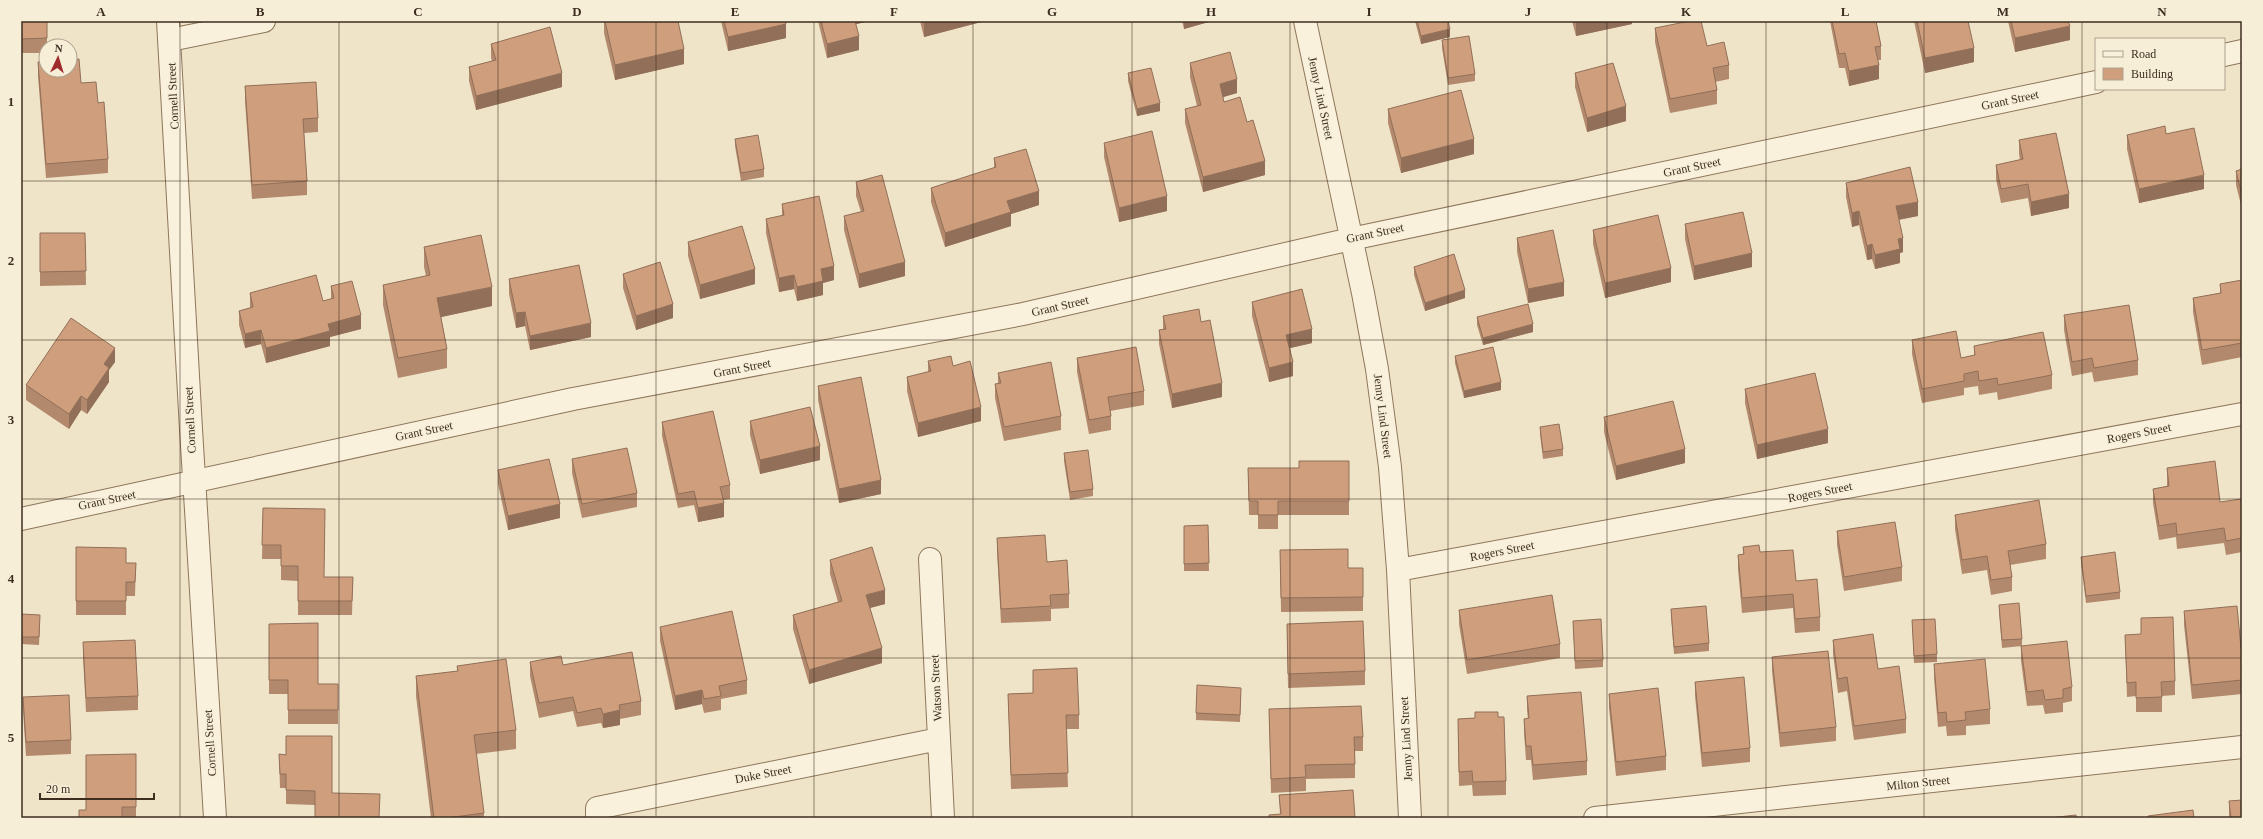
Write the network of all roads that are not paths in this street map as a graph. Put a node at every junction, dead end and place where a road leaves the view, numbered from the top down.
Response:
1 (264, 21) edge
2 (1305, 21) edge
3 (169, 30) edge
4 (2242, 51) edge
5 (2225, 55) edge
6 (2095, 82) edge
7 (1350, 239) junction
8 (2242, 414) edge
9 (194, 481) junction
10 (21, 519) edge
11 (930, 559) dead end
12 (1398, 570) junction
13 (939, 739) junction
14 (2242, 747) edge
15 (215, 818) edge
16 (597, 818) edge
17 (943, 818) edge
18 (1410, 818) edge
19 (1595, 818) edge

1 - 3 street
2 - 7 street, Jenny Lind Street
3 - 9 street, Cornell Street
4 - 5 street
6 - 7 street, Grant Street
7 - 9 street, Grant Street
7 - 12 street, Jenny Lind Street
8 - 12 street, Rogers Street
9 - 10 street, Grant Street
9 - 15 street, Cornell Street
11 - 13 street, Watson Street
12 - 18 street, Jenny Lind Street
13 - 16 street, Duke Street
13 - 17 street, Watson Street
14 - 19 street, Milton Street

